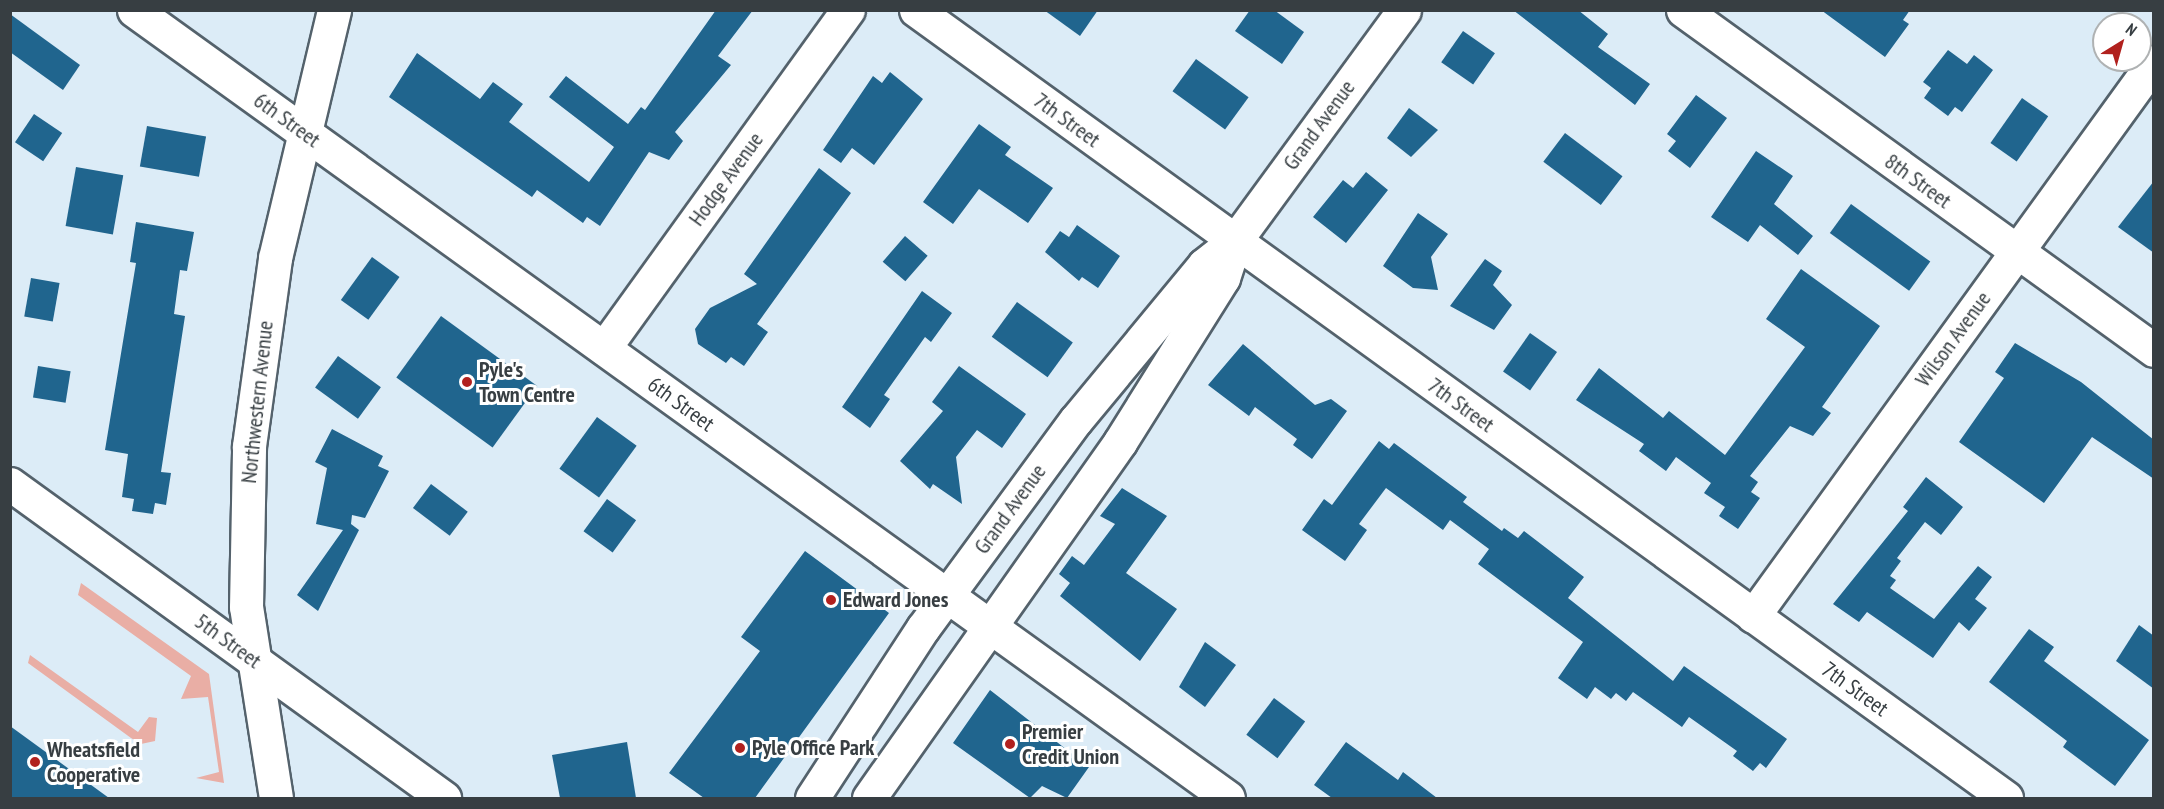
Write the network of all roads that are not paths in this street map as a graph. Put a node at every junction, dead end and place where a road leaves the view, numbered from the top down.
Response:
1 (134, 10) edge
2 (334, 10) edge
3 (848, 10) edge
4 (916, 10) edge
5 (1404, 10) edge
6 (1683, 10) edge
7 (2154, 62) edge
8 (304, 133) junction
9 (1235, 241) junction
10 (2016, 252) junction
11 (604, 348) junction
12 (2154, 350) edge
13 (10, 484) edge
14 (946, 595) junction
15 (1753, 616) junction
16 (988, 626) junction
17 (252, 658) junction
18 (276, 798) edge
19 (444, 798) edge
20 (812, 798) edge
21 (869, 798) edge
22 (1228, 798) edge
23 (2006, 798) edge

1 - 8 street, 6th Street
2 - 8 street, Northwestern Avenue
3 - 11 street, Hodge Avenue
4 - 9 street, 7th Street
5 - 9 street, Grand Avenue
6 - 10 street, 8th Street
7 - 10 street, Wilson Avenue
8 - 11 street, 6th Street
8 - 17 street, Northwestern Avenue
9 - 14 street, Grand Avenue
9 - 15 street, 7th Street
9 - 16 street, Grand Avenue
10 - 12 street, 8th Street
10 - 15 street, Wilson Avenue
11 - 14 street, 6th Street
13 - 17 street, 5th Street
14 - 16 street, 6th Street
14 - 20 street, Grand Avenue
15 - 23 street, 7th Street
16 - 21 street, Grand Avenue
16 - 22 street, 6th Street
17 - 18 street, Northwestern Avenue
17 - 19 street, 5th Street

